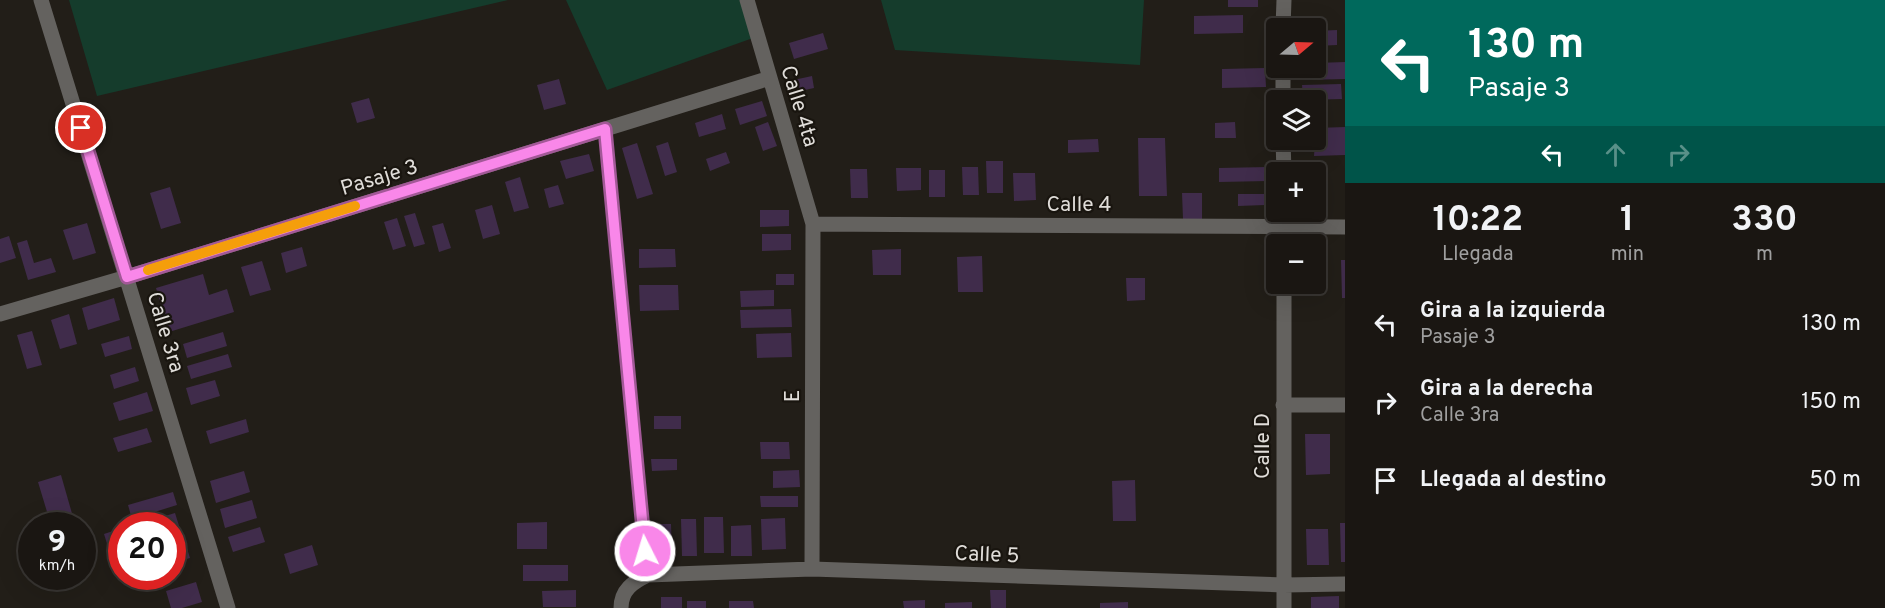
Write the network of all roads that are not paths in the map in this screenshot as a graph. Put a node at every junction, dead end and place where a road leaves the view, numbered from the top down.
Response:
1 (41, 0) edge
2 (747, 0) edge
3 (1284, 0) edge
4 (1283, 18) edge
5 (770, 78) junction
6 (605, 129) junction
7 (1266, 219) edge
8 (1307, 222) edge
9 (813, 224) junction
10 (1345, 227) edge
11 (127, 277) junction
12 (1284, 294) edge
13 (0, 314) edge
14 (1283, 405) junction
15 (1345, 405) edge
16 (812, 569) junction
17 (648, 575) junction
18 (1345, 584) edge
19 (1284, 585) junction
20 (228, 608) edge
21 (621, 608) edge
22 (1284, 608) edge

1 - 11 street, Calle 3ra
2 - 5 street, Calle 4ta
3 - 4 street
5 - 6 street, Pasaje 3
5 - 9 street, Calle 4ta
6 - 11 street, Pasaje 3
6 - 17 lane
7 - 9 street, Calle 4
8 - 10 street, Calle 4
9 - 16 street, E
11 - 13 street, Pasaje 3
11 - 20 street, Calle 3ra
12 - 14 street, Calle D
14 - 15 street
14 - 19 street, Calle D
16 - 17 street, Calle 5
16 - 19 street, Calle 5
17 - 21 street, Calle 5
18 - 19 street, Calle 5
19 - 22 street, Calle D

